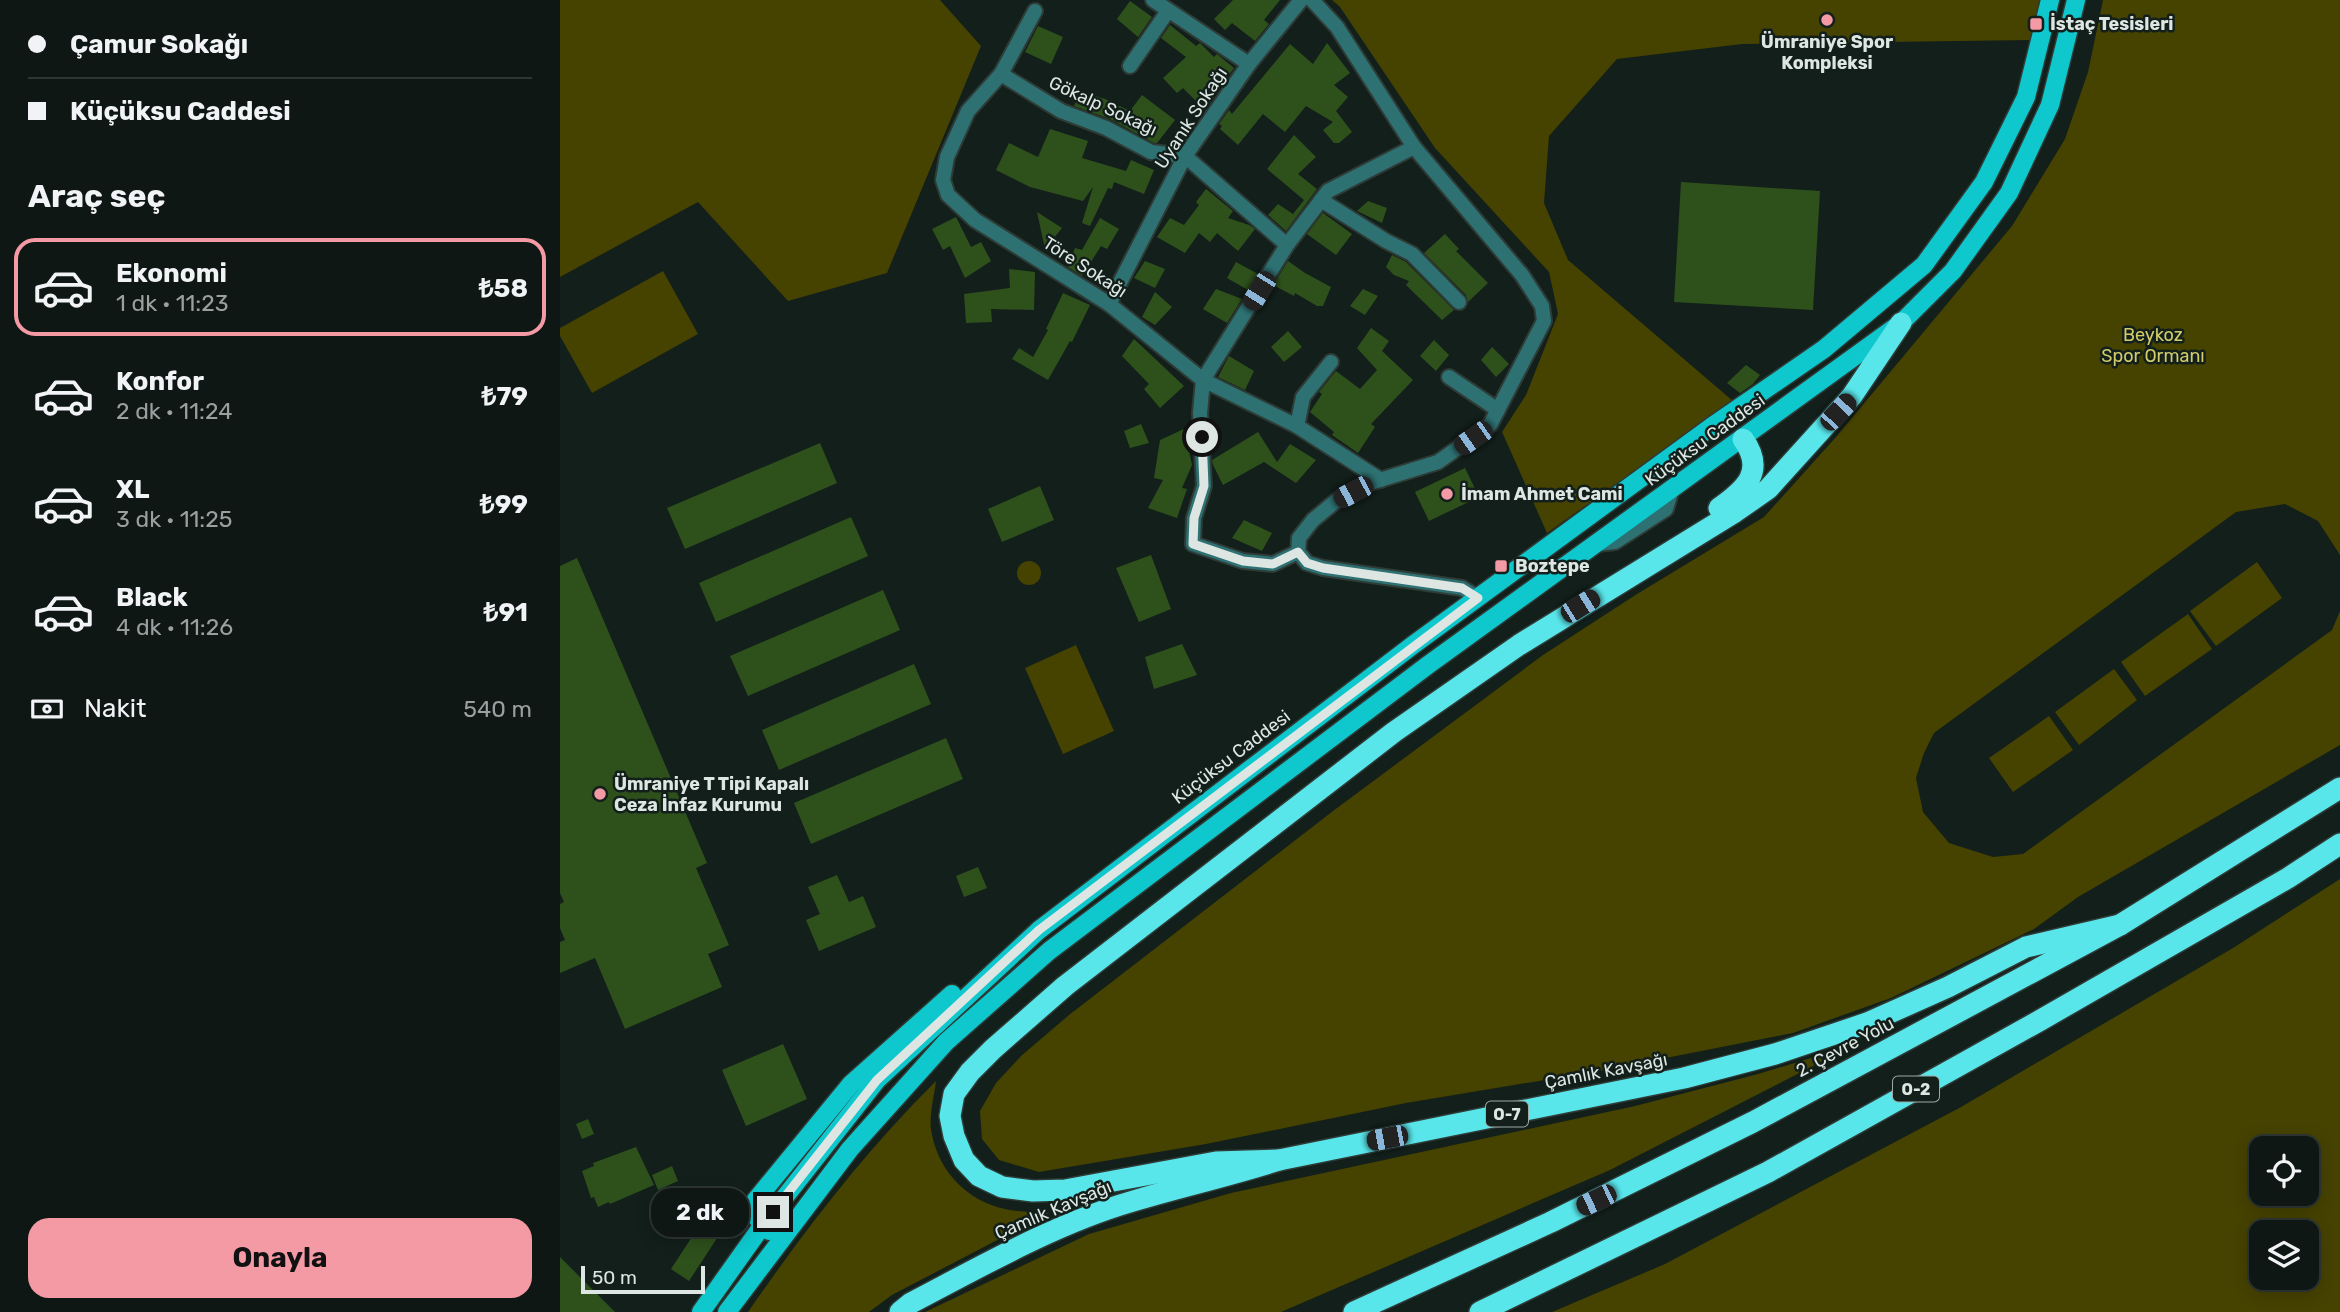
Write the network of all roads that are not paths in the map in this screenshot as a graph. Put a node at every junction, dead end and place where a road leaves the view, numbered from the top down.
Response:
1 (1153, 0) edge
2 (1301, 0) edge
3 (1312, 0) edge
4 (2050, 0) edge
5 (2076, 0) edge
6 (1034, 10) dead end
7 (1168, 10) junction
8 (1248, 64) junction
9 (1130, 66) dead end
10 (1001, 74) junction
11 (2014, 121) junction
12 (2039, 126) junction
13 (1414, 147) junction
14 (1185, 156) junction
15 (1321, 200) junction
16 (1287, 245) junction
17 (1459, 302) dead end
18 (1109, 304) junction
19 (1901, 323) junction
20 (1331, 362) dead end
21 (1449, 377) dead end
22 (1203, 380) junction
23 (1498, 410) junction
24 (1297, 426) junction
25 (1711, 427) junction
26 (1743, 439) junction
27 (1381, 480) junction
28 (1298, 552) junction
29 (1601, 593) junction
30 (1478, 598) junction
31 (1493, 617) junction
32 (2340, 789) edge
33 (2340, 844) edge
34 (2120, 925) junction
35 (995, 969) junction
36 (868, 1068) junction
37 (886, 1071) junction
38 (1279, 1160) junction
39 (821, 1188) junction
40 (762, 1226) junction
41 (786, 1234) junction
42 (701, 1312) edge
43 (727, 1312) edge
44 (900, 1312) edge
45 (1354, 1312) edge
46 (1480, 1312) edge

1 - 7 street
2 - 8 street, Uyanık Sokağı
3 - 13 street
4 - 11 main road, Küçüksu Caddesi
5 - 12 main road, Küçüksu Caddesi
6 - 10 street, Töre Sokağı
7 - 8 street
7 - 9 street
8 - 14 street, Uyanık Sokağı
10 - 14 street, Gökalp Sokağı
10 - 18 street, Töre Sokağı
11 - 12 main road
11 - 25 main road, Küçüksu Caddesi
12 - 19 main road, Küçüksu Caddesi
13 - 15 street
13 - 23 street
14 - 16 street
14 - 18 street, Uyanık Sokağı
15 - 16 street
15 - 17 street
16 - 22 street
18 - 22 street, Töre Sokağı
19 - 26 main road, Küçüksu Caddesi
19 - 29 highway
20 - 24 street
21 - 23 street
22 - 24 street, Töre Sokağı
22 - 28 street
23 - 27 street
24 - 27 street, Töre Sokağı
25 - 26 main road
25 - 30 main road, Küçüksu Caddesi
26 - 29 highway
26 - 31 main road, Küçüksu Caddesi
27 - 28 street
28 - 30 street
29 - 38 highway
30 - 31 main road
30 - 35 main road, Küçüksu Caddesi
31 - 39 main road, Küçüksu Caddesi
32 - 34 highway, 2. Çevre Yolu / O-2
33 - 46 highway, O-2
34 - 38 highway, Çamlık Kavşağı / O-7
34 - 45 highway, 2. Çevre Yolu / O-2
35 - 36 main road
35 - 37 main road, Küçüksu Caddesi
36 - 37 main road
36 - 40 main road
37 - 39 main road
37 - 40 main road, Küçüksu Caddesi
38 - 44 highway, Çamlık Kavşağı / O-7
39 - 41 main road, Küçüksu Caddesi
40 - 41 main road
40 - 42 main road, Küçüksu Caddesi
41 - 43 main road, Küçüksu Caddesi

